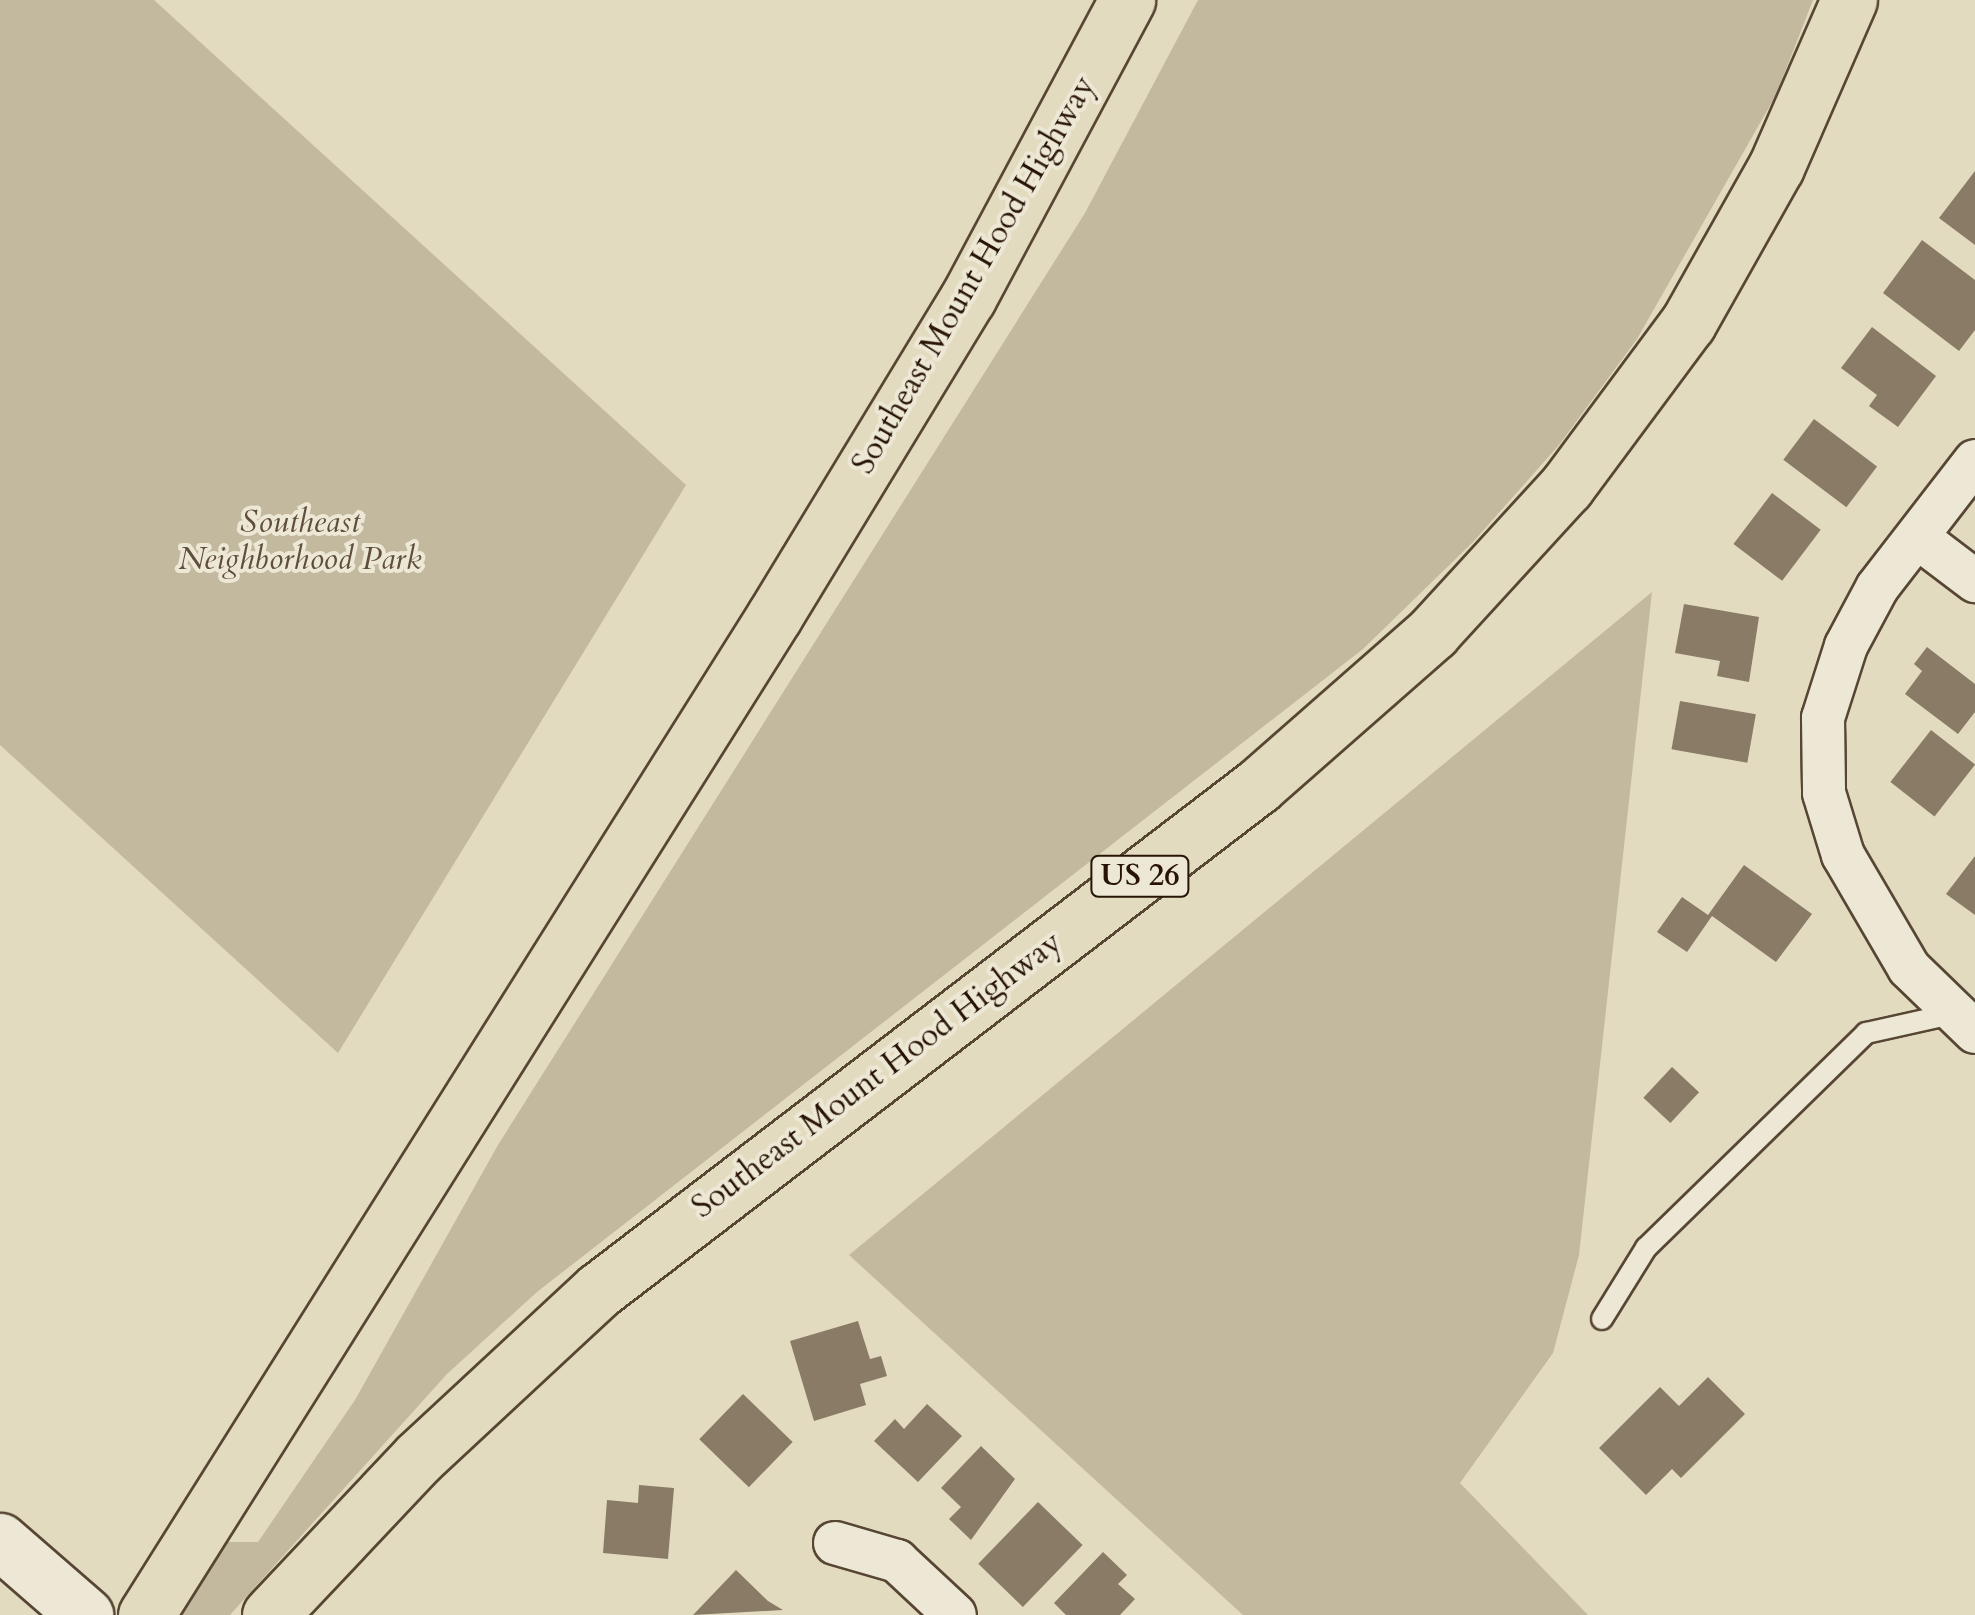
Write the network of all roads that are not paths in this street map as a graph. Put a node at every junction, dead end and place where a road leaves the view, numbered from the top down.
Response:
1 (1127, 0) edge
2 (1849, 0) edge
3 (1975, 461) edge
4 (1917, 537) junction
5 (1975, 581) edge
6 (1964, 1023) edge
7 (1602, 1320) dead end
8 (2, 1543) edge
9 (834, 1543) dead end
10 (86, 1615) edge
11 (146, 1615) edge
12 (270, 1615) edge
13 (955, 1615) edge

1 - 11 highway, Southeast Mount Hood Highway
2 - 12 highway, Southeast Mount Hood Highway / US 26
3 - 4 street
4 - 5 street
4 - 6 street
6 - 7 lane
8 - 10 street
9 - 13 street

